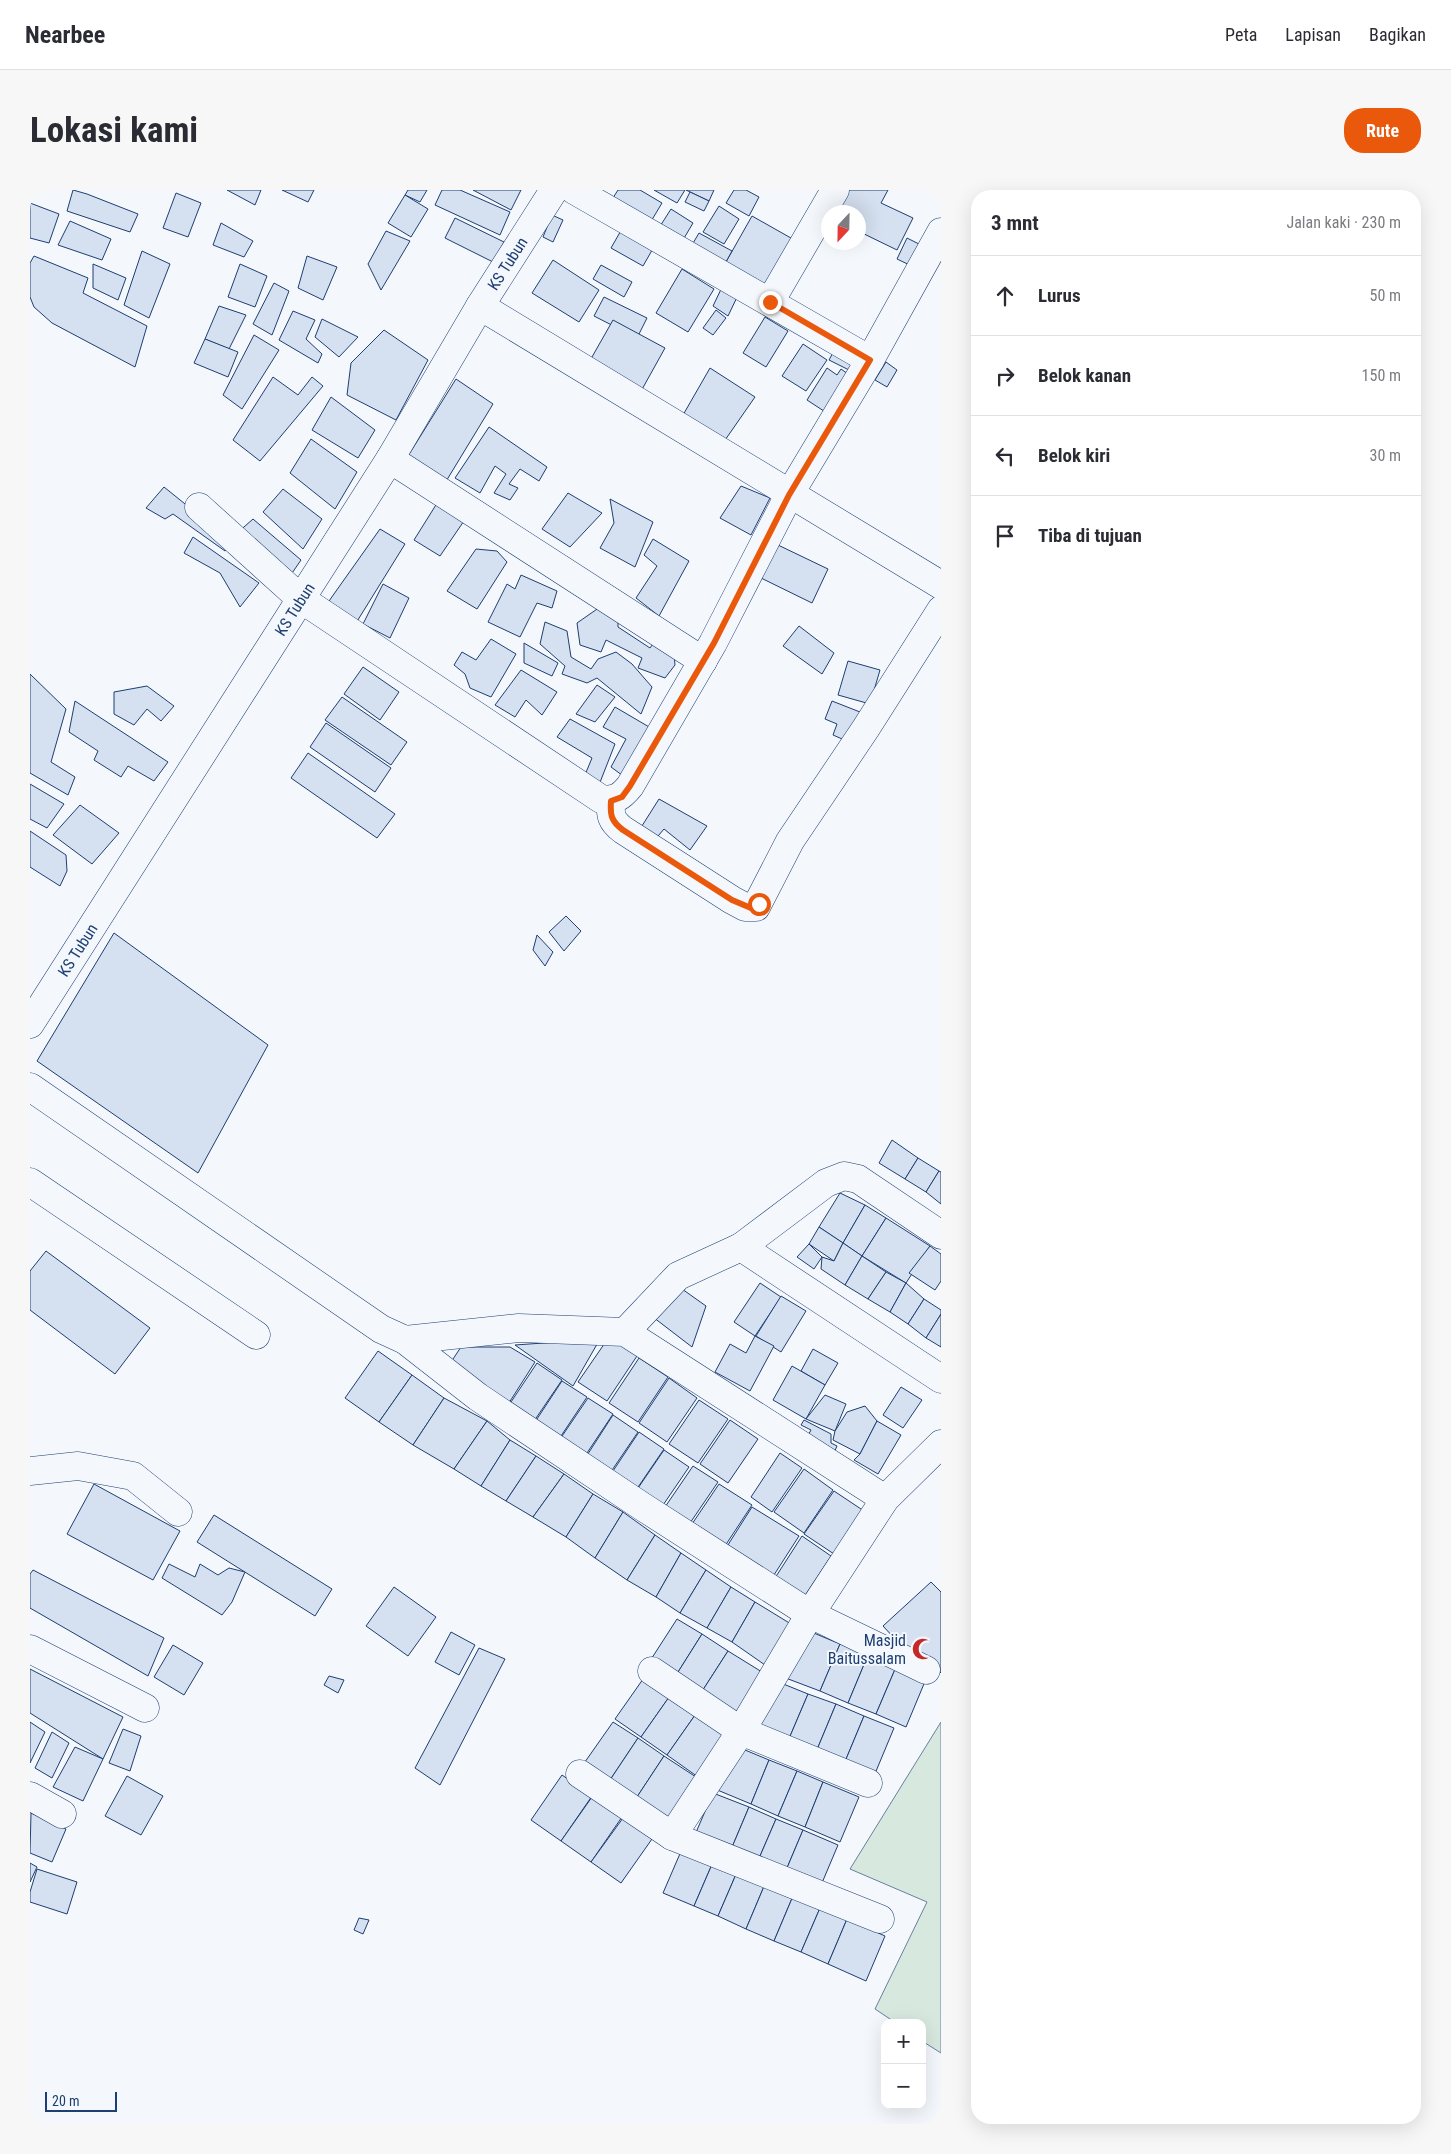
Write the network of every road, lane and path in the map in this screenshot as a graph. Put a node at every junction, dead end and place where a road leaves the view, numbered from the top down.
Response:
1 (554, 190) edge
2 (574, 190) edge
3 (835, 190) edge
4 (941, 232) edge
5 (770, 302) junction
6 (480, 306) junction
7 (870, 360) junction
8 (390, 459) junction
9 (789, 495) junction
10 (199, 508) dead end
11 (941, 585) edge
12 (301, 600) junction
13 (941, 610) edge
14 (703, 661) junction
15 (611, 801) junction
16 (30, 1024) edge
17 (30, 1087) edge
18 (30, 1182) edge
19 (941, 1235) edge
20 (740, 1247) junction
21 (625, 1332) junction
22 (256, 1335) dead end
23 (404, 1340) junction
24 (941, 1379) edge
25 (941, 1444) edge
26 (30, 1471) edge
27 (885, 1499) junction
28 (178, 1512) dead end
29 (810, 1614) junction
30 (30, 1649) edge
31 (926, 1670) dead end
32 (652, 1671) dead end
33 (145, 1708) dead end
34 (741, 1732) junction
35 (580, 1774) dead end
36 (868, 1783) dead end
37 (30, 1796) edge
38 (62, 1814) dead end
39 (672, 1836) junction
40 (880, 1919) dead end

1 - 6 street, KS Tubun
2 - 5 street
3 - 5 street
4 - 7 street
5 - 7 street
6 - 8 street, KS Tubun
6 - 9 street
7 - 9 street
8 - 12 street, KS Tubun
8 - 14 street
9 - 11 street
9 - 14 street
10 - 12 street
12 - 15 street
12 - 16 street, KS Tubun
13 - 15 street
14 - 15 street
17 - 23 street
18 - 22 street
19 - 20 street
20 - 21 street
20 - 24 street
21 - 23 street
21 - 27 street
23 - 29 street
25 - 27 street
26 - 28 street
27 - 29 street
29 - 31 street
29 - 34 street
30 - 33 street
32 - 34 street
34 - 36 street
34 - 39 street
35 - 39 street
37 - 38 street
39 - 40 street

